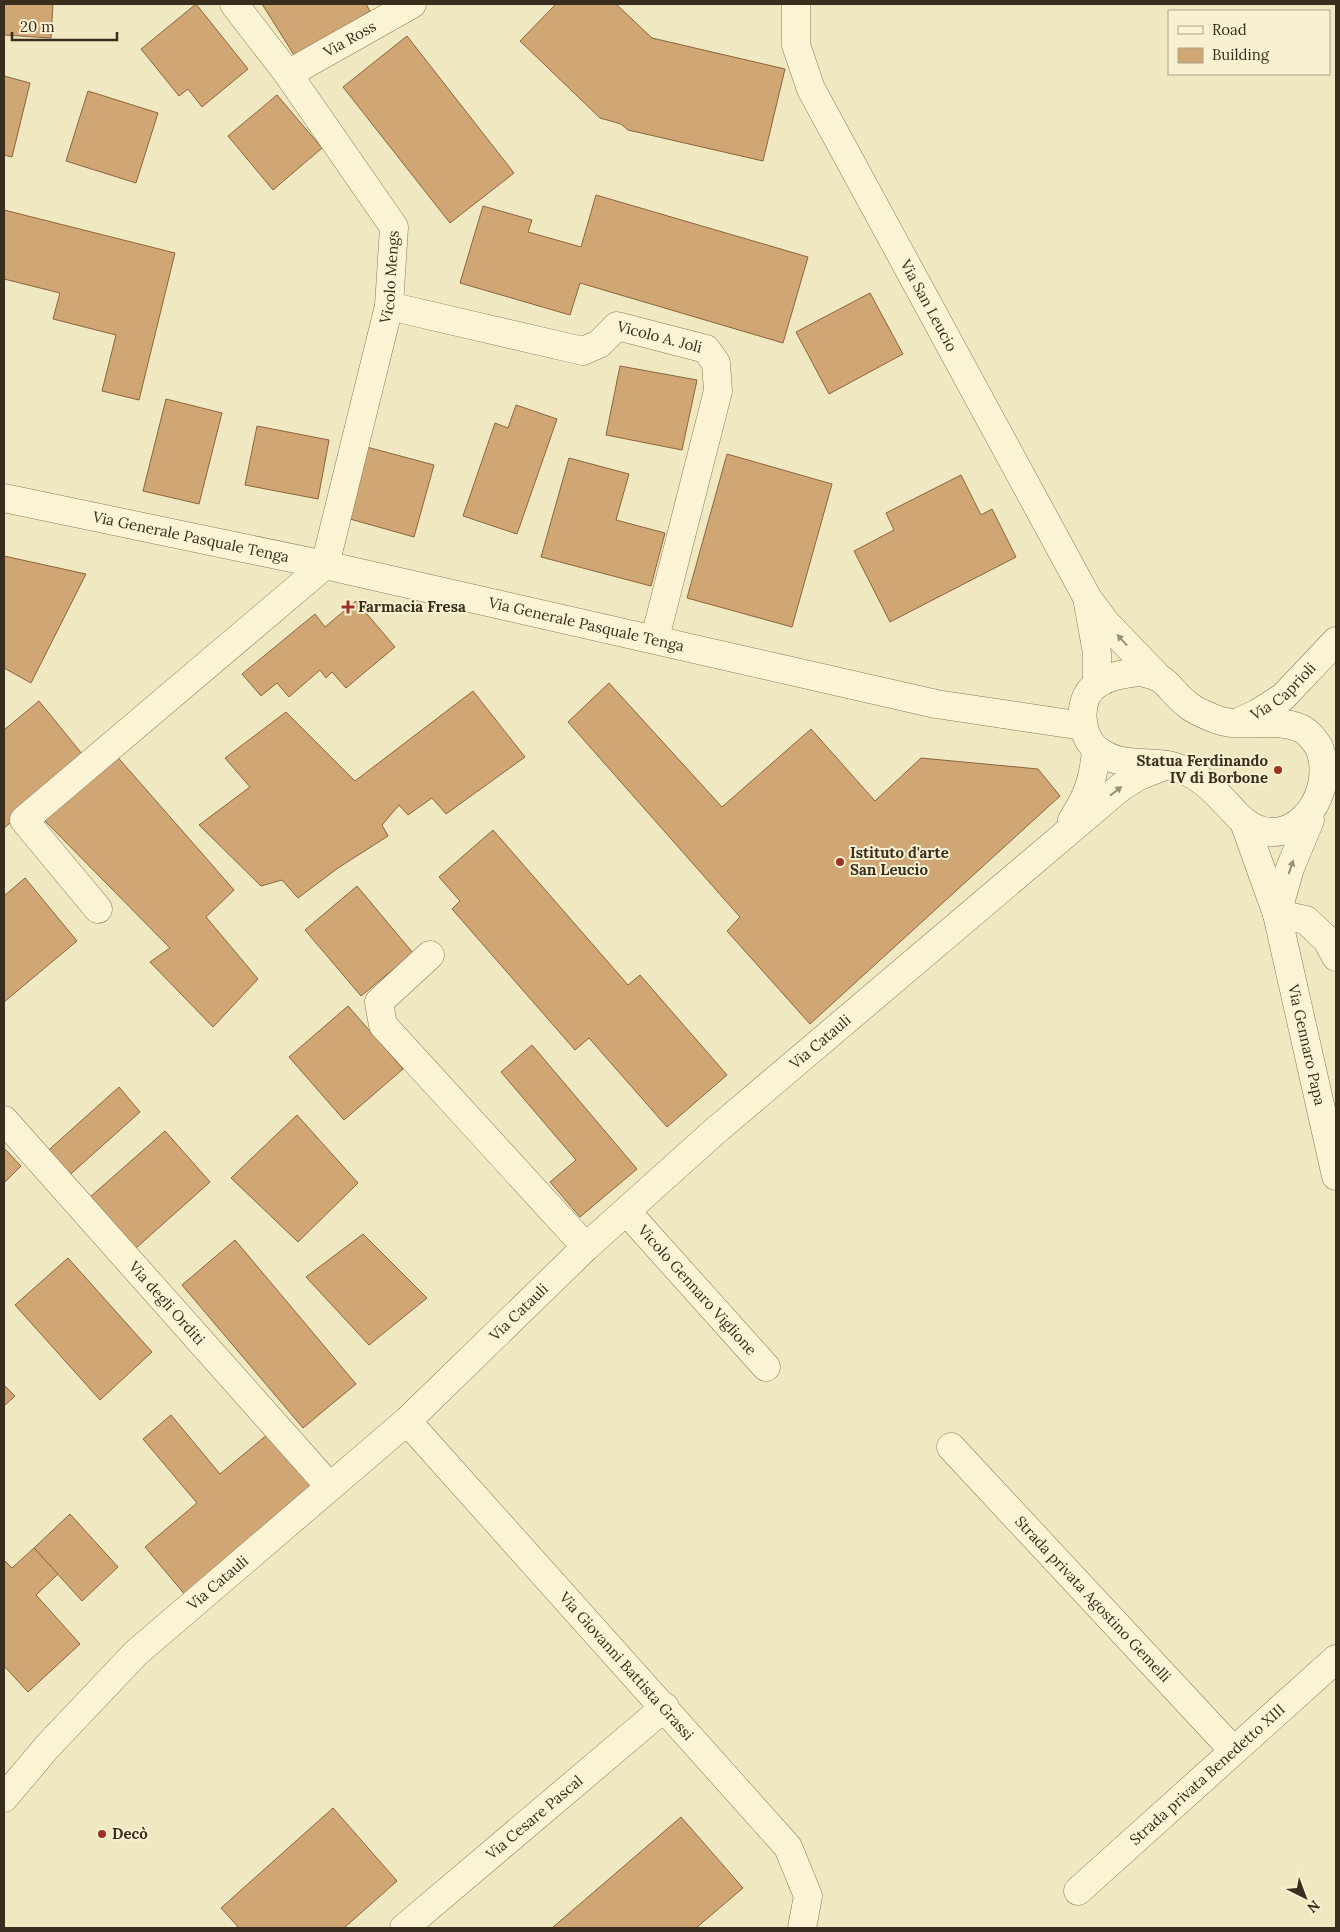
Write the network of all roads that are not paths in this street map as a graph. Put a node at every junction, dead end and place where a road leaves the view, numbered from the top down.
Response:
1 (234, 4) edge
2 (412, 4) edge
3 (796, 4) edge
4 (288, 74) junction
5 (388, 306) junction
6 (4, 498) edge
7 (326, 565) junction
8 (1088, 599) junction
9 (655, 638) junction
10 (1331, 647) edge
11 (1156, 675) junction
12 (1098, 684) junction
13 (1237, 724) junction
14 (1302, 728) junction
15 (1090, 738) junction
16 (1167, 765) junction
17 (1333, 792) edge
18 (1310, 820) junction
19 (1244, 822) junction
20 (1052, 844) junction
21 (98, 909) dead end
22 (1277, 914) junction
23 (430, 955) dead end
24 (1336, 957) edge
25 (4, 1120) edge
26 (1336, 1176) edge
27 (627, 1212) junction
28 (586, 1247) junction
29 (766, 1367) dead end
30 (407, 1421) junction
31 (951, 1447) dead end
32 (330, 1487) junction
33 (1336, 1658) edge
34 (665, 1707) junction
35 (1234, 1751) junction
36 (4, 1798) edge
37 (1078, 1891) dead end
38 (404, 1928) edge
39 (802, 1928) edge

1 - 4 street, Vicolo Mengs
2 - 4 street, Via Ross
3 - 8 street, Via San Leucio
4 - 5 street, Vicolo Mengs
5 - 7 street, Vicolo Mengs
5 - 9 street, Vicolo A. Joli
6 - 7 street, Via Generale Pasquale Tenga
7 - 9 street, Via Generale Pasquale Tenga
7 - 21 street
11 -> 8 street, Via San Leucio
8 - 12 street, Via San Leucio
9 - 15 street, Via Generale Pasquale Tenga
10 - 13 street, Via Caprioli
10 - 14 street, Via Caprioli
11 - 12 street
11 - 13 street, Via San Leucio
12 - 15 street, Via Catauli
13 - 14 street, Via San Leucio
14 - 17 street
15 - 16 street
15 - 20 street, Via Catauli
16 - 19 street
20 -> 16 street, Via Catauli
17 - 18 street
18 - 19 street
22 -> 18 street, Via Gennaro Papa
19 - 22 street, Via Gennaro Papa
20 - 27 street, Via Catauli
22 - 24 street
22 - 26 street, Via Gennaro Papa
23 - 28 street
25 - 32 street, Via degli Orditi
27 - 28 street, Via Catauli
27 - 29 street, Vicolo Gennaro Viglione
28 - 30 street, Via Catauli
30 - 32 street, Via Catauli
30 - 34 street, Via Giovanni Battista Grassi
31 - 35 street, Strada privata Agostino Gemelli
32 - 36 street, Via Catauli
33 - 35 street, Strada privata Benedetto XIII
34 - 38 street, Via Cesare Pascal
34 - 39 street, Via Giovanni Battista Grassi
35 - 37 street, Strada privata Benedetto XIII

